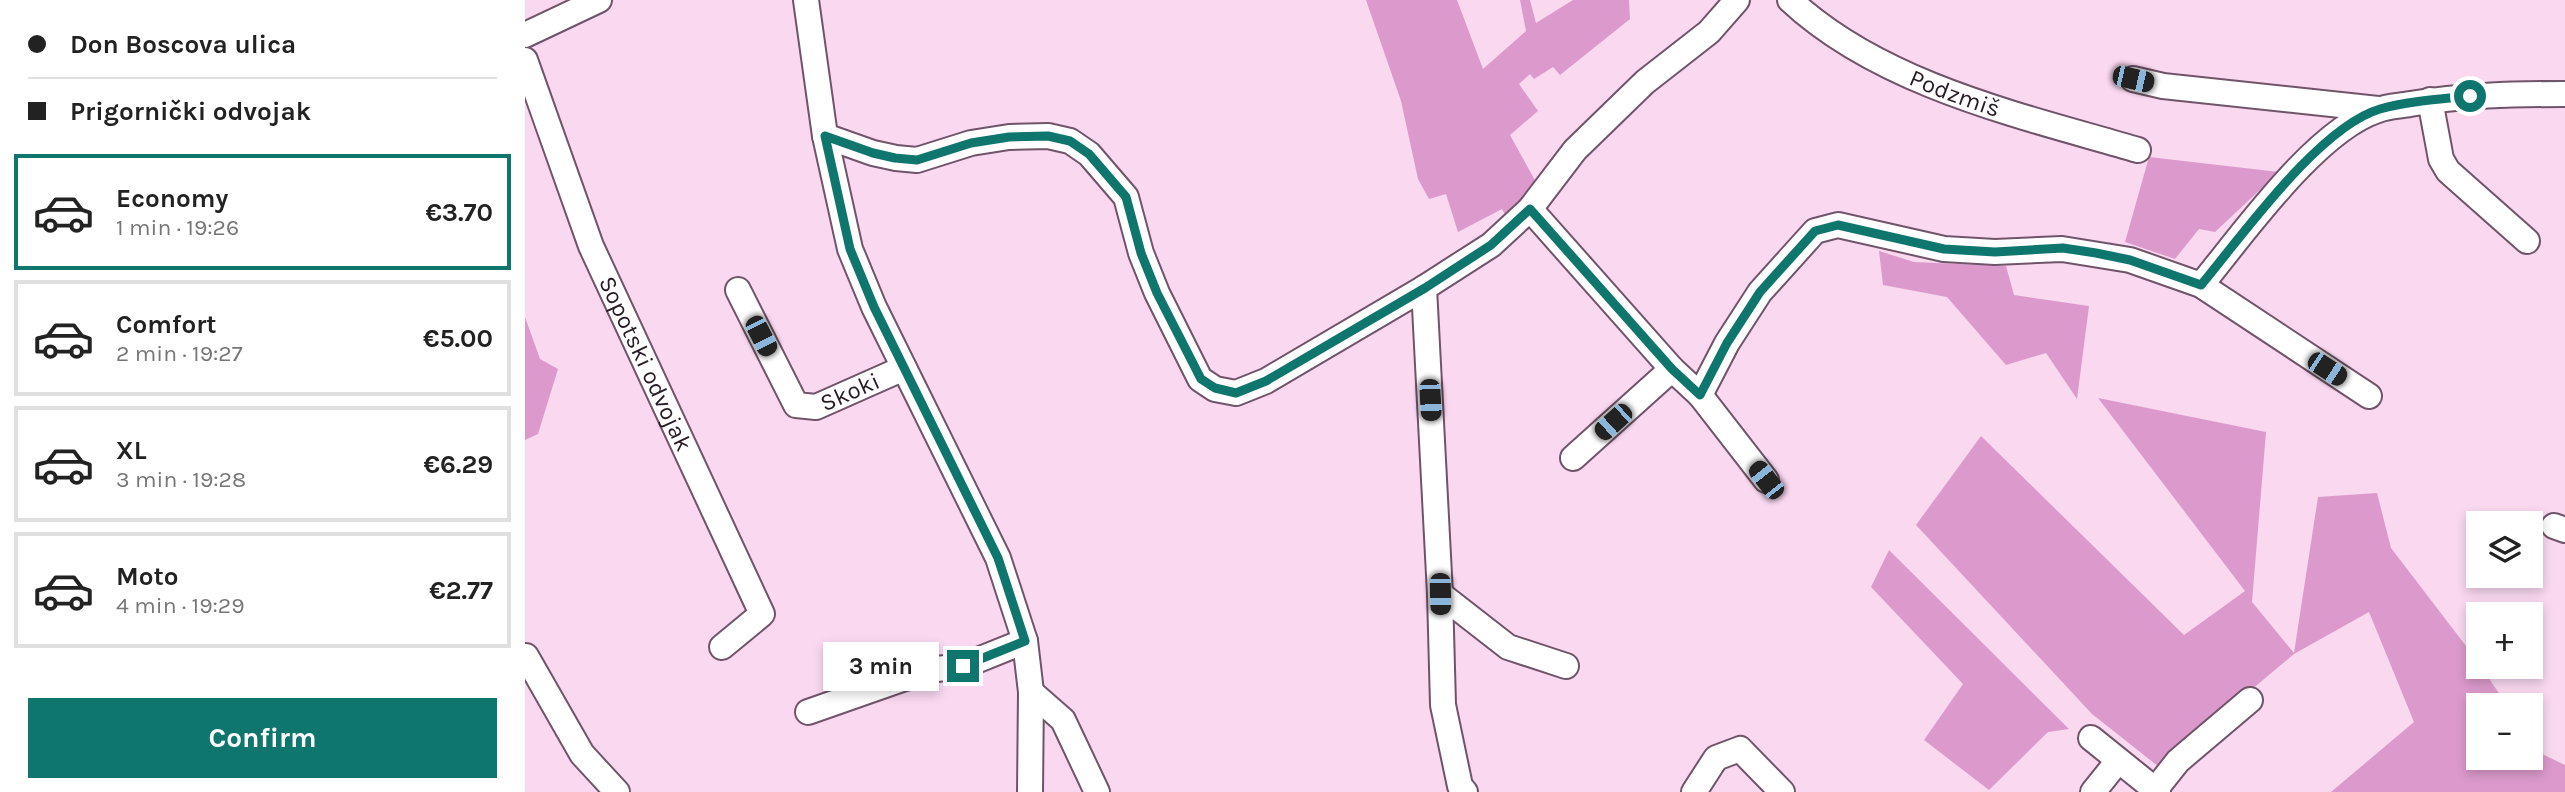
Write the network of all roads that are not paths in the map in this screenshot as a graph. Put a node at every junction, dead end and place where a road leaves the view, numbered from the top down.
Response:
1 (599, 0) edge
2 (806, 0) edge
3 (1737, 0) edge
4 (1790, 0) edge
5 (525, 35) edge
6 (525, 60) edge
7 (2133, 79) dead end
8 (2565, 94) edge
9 (2430, 100) junction
10 (2379, 110) junction
11 (825, 136) junction
12 (2138, 150) dead end
13 (1530, 209) junction
14 (2527, 242) dead end
15 (2201, 285) junction
16 (1425, 288) junction
17 (738, 290) dead end
18 (904, 368) junction
19 (1672, 369) junction
20 (1700, 395) junction
21 (2369, 396) dead end
22 (1573, 458) dead end
23 (1766, 480) dead end
24 (1440, 594) junction
25 (1025, 641) junction
26 (722, 647) dead end
27 (526, 656) edge
28 (1566, 666) dead end
29 (1031, 692) junction
30 (2250, 700) dead end
31 (808, 712) dead end
32 (2091, 738) dead end
33 (2118, 761) junction
34 (2156, 791) edge
35 (617, 792) edge
36 (1030, 792) edge
37 (1097, 792) edge
38 (1465, 792) edge
39 (1694, 792) edge
40 (1782, 792) edge
41 (2093, 792) edge

1 - 5 street
2 - 11 street
3 - 13 street
4 - 12 street, Podzmiš
6 - 26 street, Sopotski odvojak
7 - 10 street
8 - 9 street
9 - 10 street
9 - 14 street
10 - 15 street
11 - 16 street
11 - 18 street
13 - 16 street
13 - 19 street
15 - 20 street
15 - 21 street
16 - 24 street
17 - 18 street, Skoki
18 - 25 street
19 - 20 street
19 - 22 street
20 - 23 street
24 - 28 street
24 - 38 street
25 - 29 street
25 - 31 street
27 - 35 street
29 - 36 street
29 - 37 street
30 - 34 street
32 - 33 street
33 - 34 street
33 - 41 street
39 - 40 street

